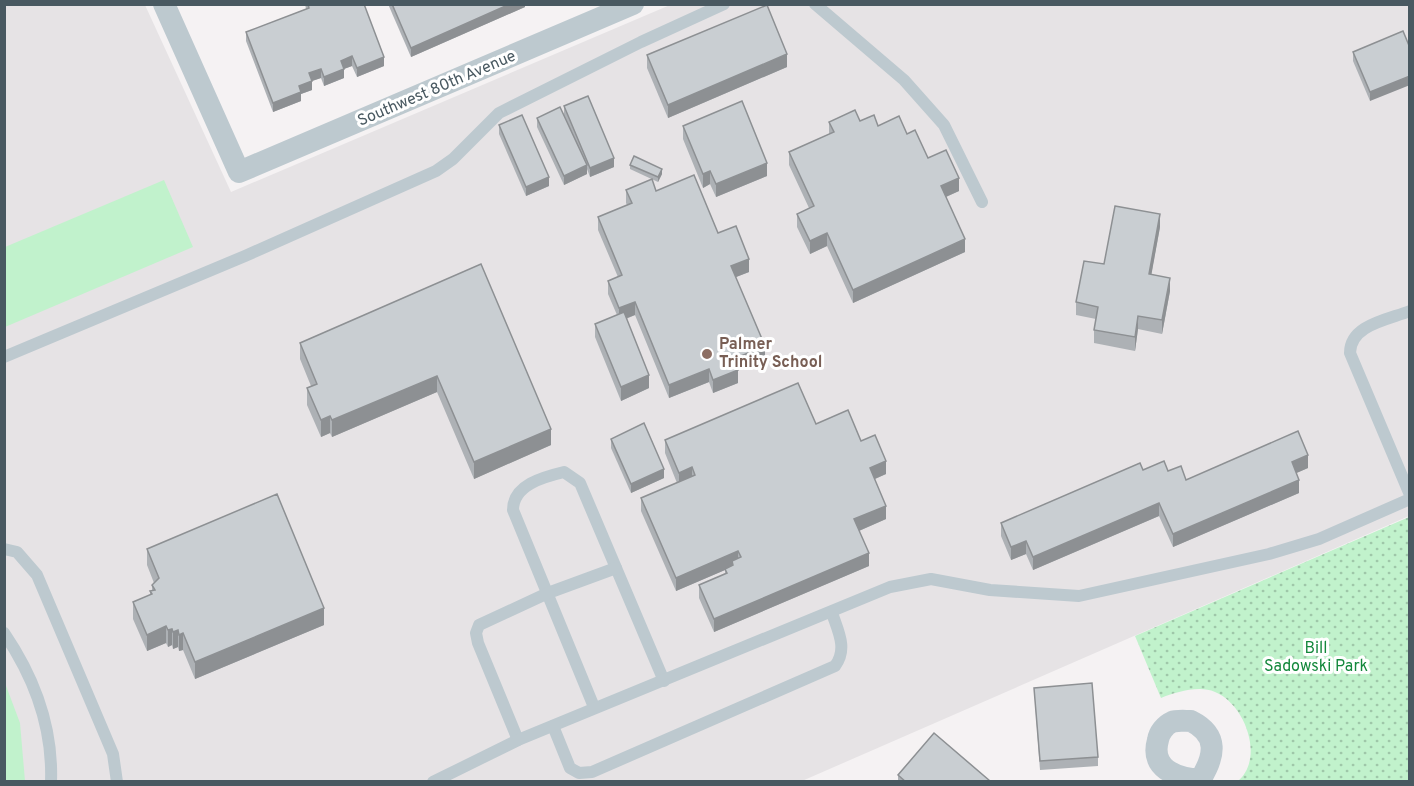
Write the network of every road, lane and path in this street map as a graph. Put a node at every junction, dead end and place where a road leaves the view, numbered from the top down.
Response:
1 (164, 4) edge
2 (633, 4) edge
3 (724, 4) edge
4 (815, 4) edge
5 (598, 12) edge
6 (982, 202) dead end
7 (1410, 311) edge
8 (4, 357) edge
9 (1410, 497) edge
10 (4, 549) edge
11 (616, 567) junction
12 (548, 593) junction
13 (832, 613) junction
14 (4, 633) edge
15 (664, 681) junction
16 (594, 708) junction
17 (553, 726) junction
18 (518, 740) junction
19 (51, 782) edge
20 (117, 782) edge
21 (434, 782) edge

1 - 5 street, Southwest 80th Avenue
2 - 5 street, Southwest 80th Avenue
3 - 8 lane
4 - 6 lane
7 - 9 lane
9 - 13 lane
10 - 20 lane
11 - 12 lane
11 - 12 lane
11 - 15 lane
12 - 16 lane
12 - 18 lane
13 - 15 lane
13 - 17 lane
14 - 19 lane
15 - 16 lane
16 - 17 lane
17 - 18 lane
18 - 21 lane

